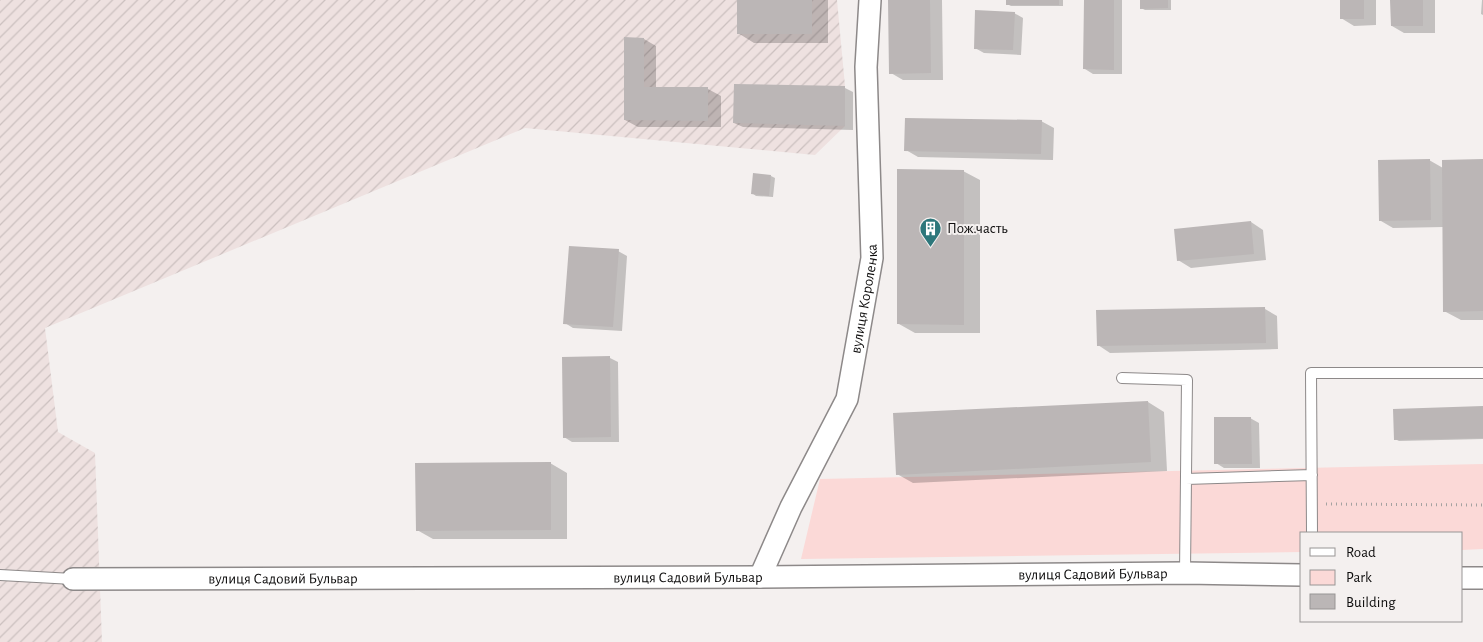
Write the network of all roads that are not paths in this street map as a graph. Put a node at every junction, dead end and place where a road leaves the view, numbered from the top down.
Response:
1 (870, 0) edge
2 (1483, 373) edge
3 (1122, 378) dead end
4 (1312, 474) junction
5 (1186, 479) junction
6 (1312, 532) edge
7 (1185, 573) junction
8 (0, 574) edge
9 (1300, 575) edge
10 (760, 577) junction
11 (1463, 578) edge
12 (1483, 578) edge
13 (73, 579) joint

1 - 10 street, вулиця Короленка
2 - 4 lane
3 - 5 lane
4 - 5 lane
4 - 6 lane
5 - 7 lane
7 - 9 street, вулиця Садовий Бульвар
7 - 10 street, вулиця Садовий Бульвар
8 - 13 lane
10 - 13 street, вулиця Садовий Бульвар
11 - 12 street

